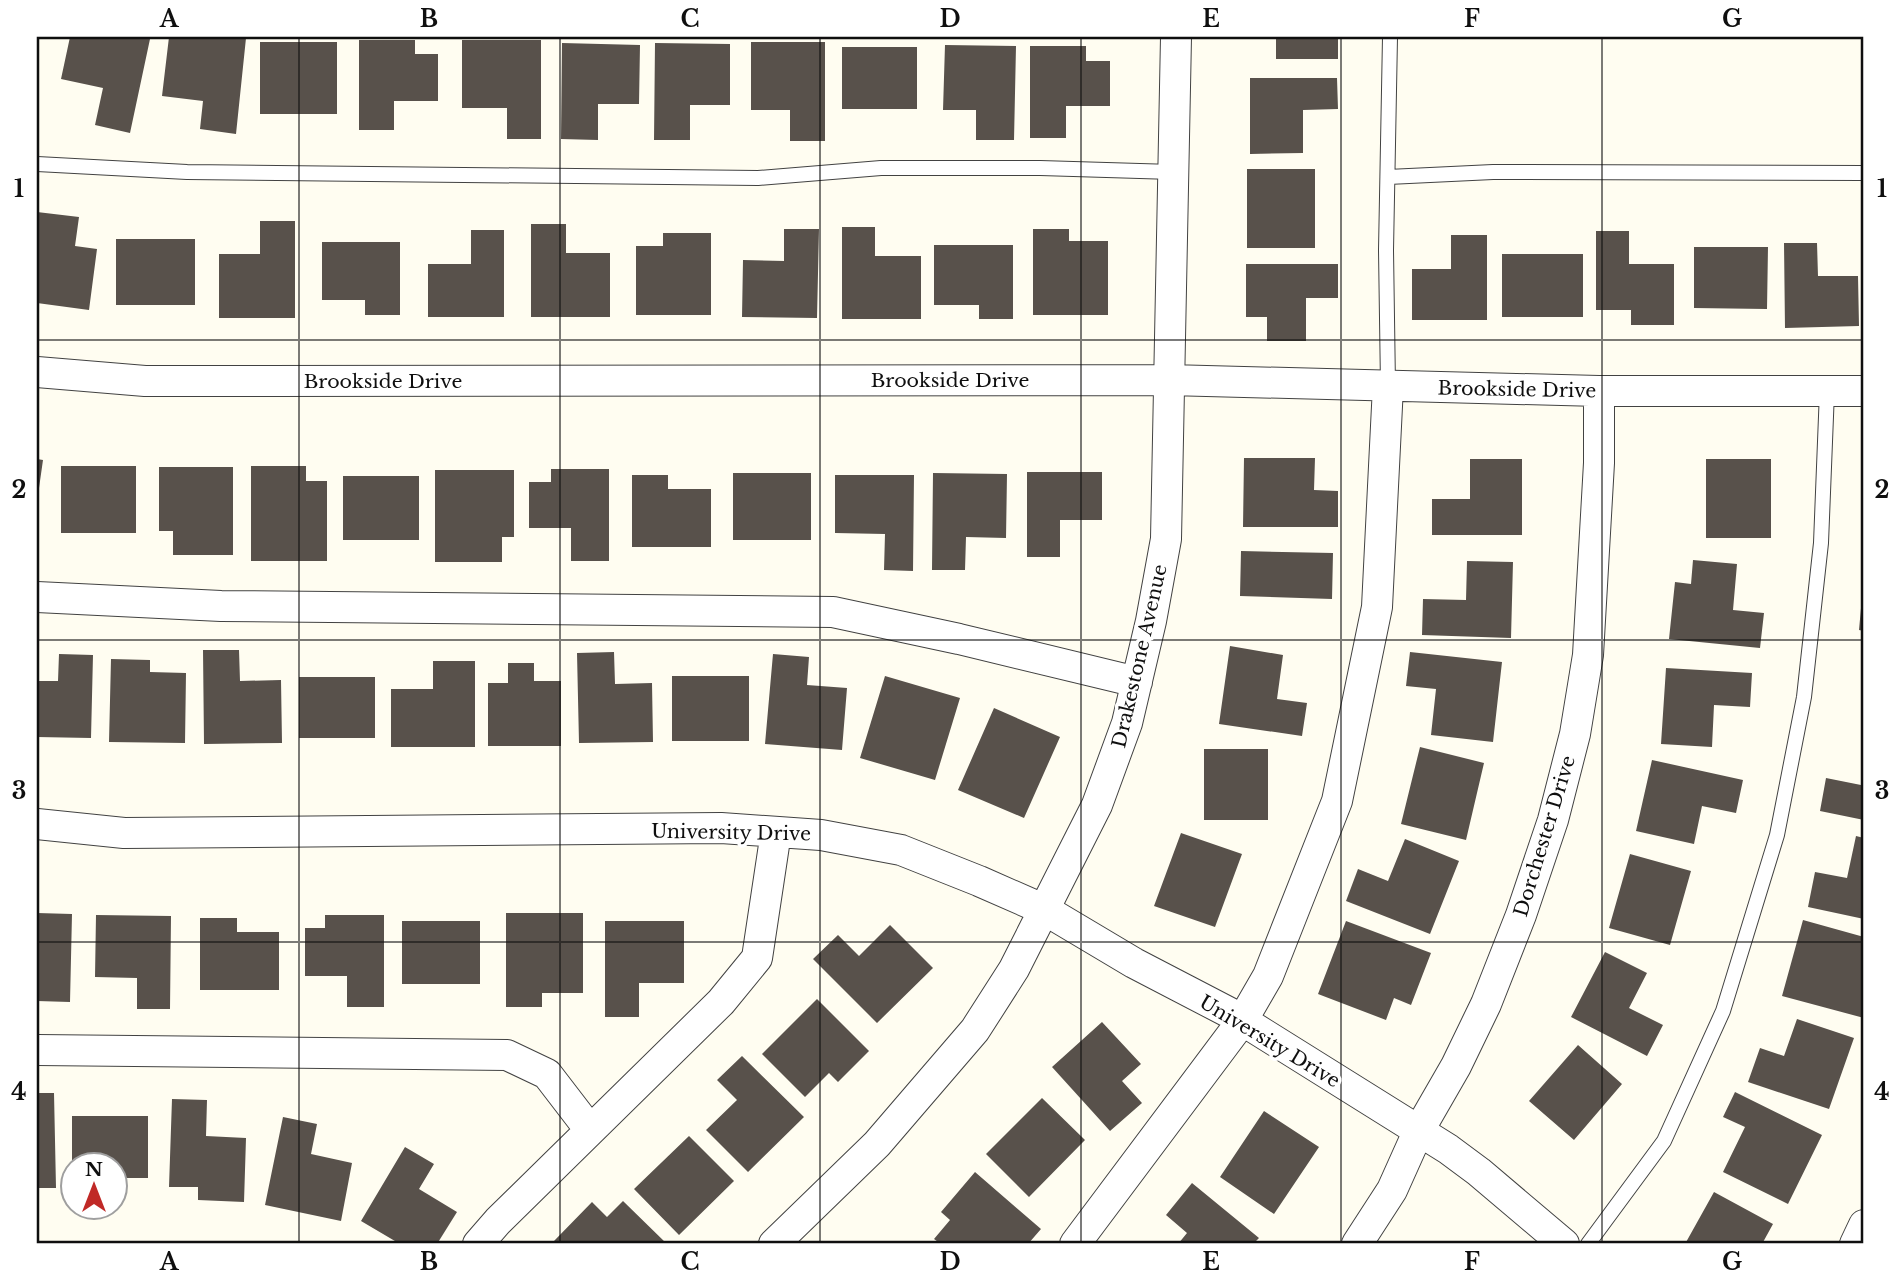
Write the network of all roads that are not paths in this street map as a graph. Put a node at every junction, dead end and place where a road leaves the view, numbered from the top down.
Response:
1 (1176, 37) edge
2 (1390, 37) edge
3 (37, 164) edge
4 (1173, 172) junction
5 (1864, 173) edge
6 (1388, 177) junction
7 (37, 372) edge
8 (1169, 380) junction
9 (1388, 386) junction
10 (1599, 391) junction
11 (1826, 391) junction
12 (1864, 391) edge
13 (37, 597) edge
14 (1137, 682) junction
15 (37, 824) edge
16 (776, 832) junction
17 (1045, 911) junction
18 (1242, 1021) junction
19 (37, 1050) edge
20 (590, 1130) junction
21 (1418, 1132) junction
22 (1864, 1225) edge
23 (478, 1244) edge
24 (774, 1244) edge
25 (1075, 1244) edge
26 (1357, 1244) edge
27 (1564, 1244) edge
28 (1588, 1244) edge
29 (1855, 1244) edge

1 - 4 street, Drakestone Avenue
2 - 6 lane
3 - 4 lane
4 - 8 street, Drakestone Avenue
5 - 6 lane
6 - 9 lane
7 - 8 street, Brookside Drive
8 - 9 street, Brookside Drive
8 - 14 street, Drakestone Avenue
9 - 10 street, Brookside Drive
9 - 18 street
10 - 11 street, Brookside Drive
10 - 21 street, Dorchester Drive
11 - 12 street, Brookside Drive
11 - 28 lane
13 - 14 street
14 - 17 street, Drakestone Avenue
15 - 16 street, University Drive
16 - 17 street, University Drive
16 - 20 street
17 - 18 street, University Drive
17 - 24 street, Drakestone Avenue
18 - 21 street, University Drive
18 - 25 street
19 - 20 street
20 - 23 street
21 - 26 street, Dorchester Drive
21 - 27 street, University Drive
22 - 29 street

